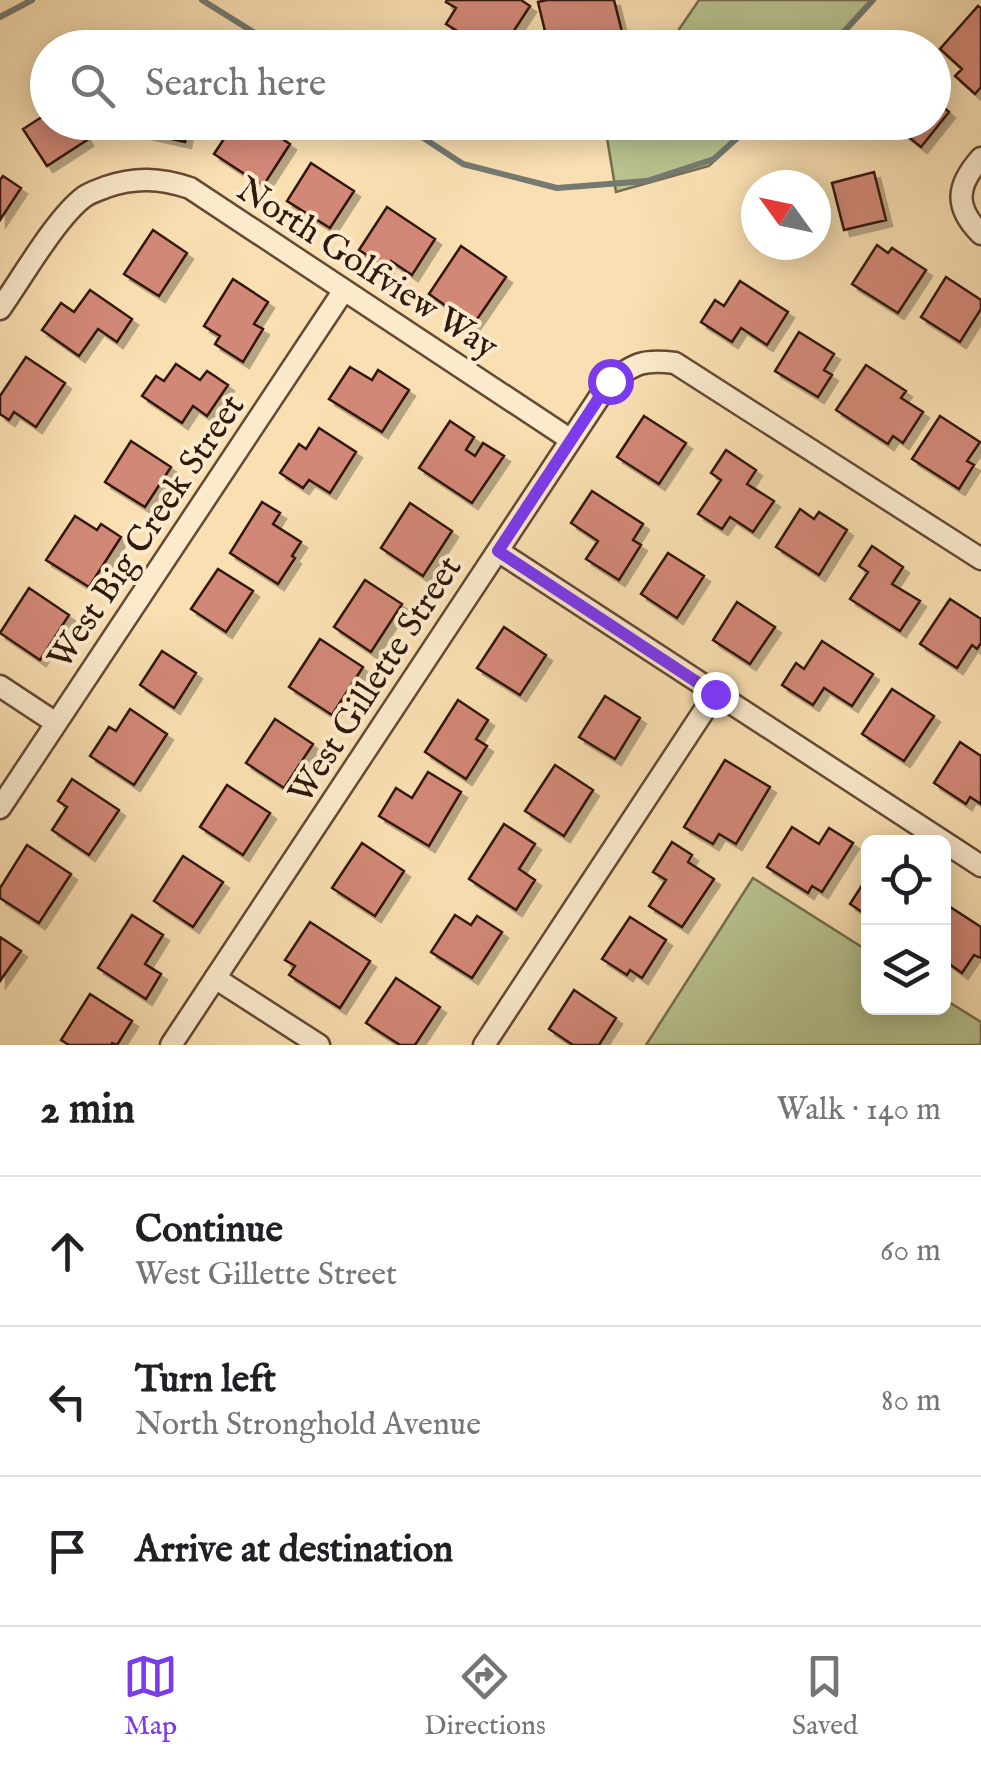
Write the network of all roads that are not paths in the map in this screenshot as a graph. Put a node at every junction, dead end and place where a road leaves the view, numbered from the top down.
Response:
1 (981, 158) edge
2 (981, 234) edge
3 (344, 290) junction
4 (0, 309) edge
5 (571, 440) junction
6 (498, 551) junction
7 (981, 559) edge
8 (0, 686) edge
9 (715, 694) junction
10 (56, 723) junction
11 (0, 808) edge
12 (981, 866) edge
13 (216, 978) junction
14 (171, 1045) edge
15 (319, 1045) edge
16 (484, 1045) edge

1 - 2 street
3 - 4 street, North Golfview Way
3 - 5 street, North Golfview Way
3 - 10 street, West Big Creek Street
5 - 6 street, West Gillette Street
5 - 7 street, West Gillette Street
6 - 9 street
6 - 13 street, West Gillette Street
8 - 10 street
9 - 12 street
9 - 16 street
10 - 11 street, West Big Creek Street
13 - 14 street, West Gillette Street
13 - 15 street

